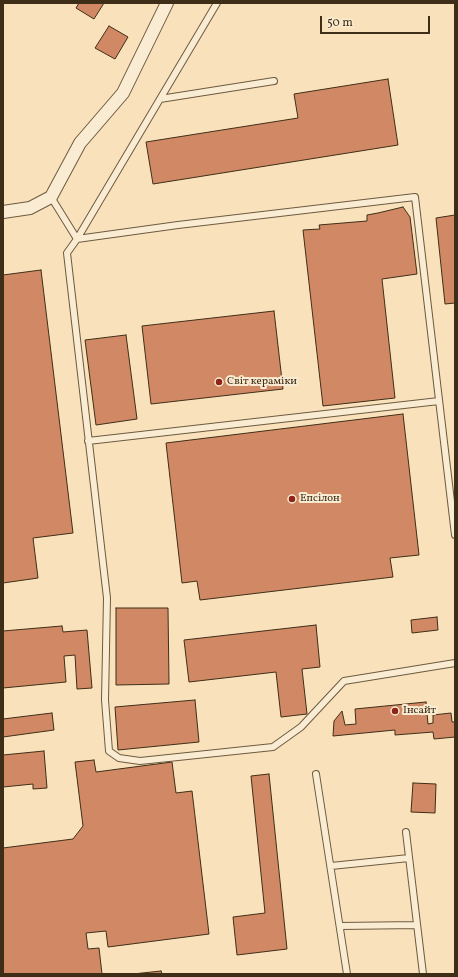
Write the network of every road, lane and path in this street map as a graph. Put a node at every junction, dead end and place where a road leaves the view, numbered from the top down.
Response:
1 (167, 3) edge
2 (217, 3) edge
3 (274, 81) dead end
4 (160, 99) junction
5 (51, 197) junction
6 (3, 212) edge
7 (77, 239) junction
8 (439, 401) junction
9 (88, 441) junction
10 (455, 535) edge
11 (455, 663) edge
12 (316, 774) dead end
13 (406, 832) dead end
14 (409, 858) junction
15 (331, 866) junction
16 (417, 925) junction
17 (340, 926) junction
18 (347, 974) edge
19 (423, 974) edge

1 - 5 street
2 - 4 lane
3 - 4 lane
4 - 7 lane
5 - 6 street
5 - 7 lane
7 - 8 lane
7 - 9 lane
8 - 9 lane
8 - 10 lane
9 - 11 lane
12 - 15 lane
13 - 14 lane
14 - 15 lane
14 - 16 lane
15 - 17 lane
16 - 17 lane
16 - 19 lane
17 - 18 lane

